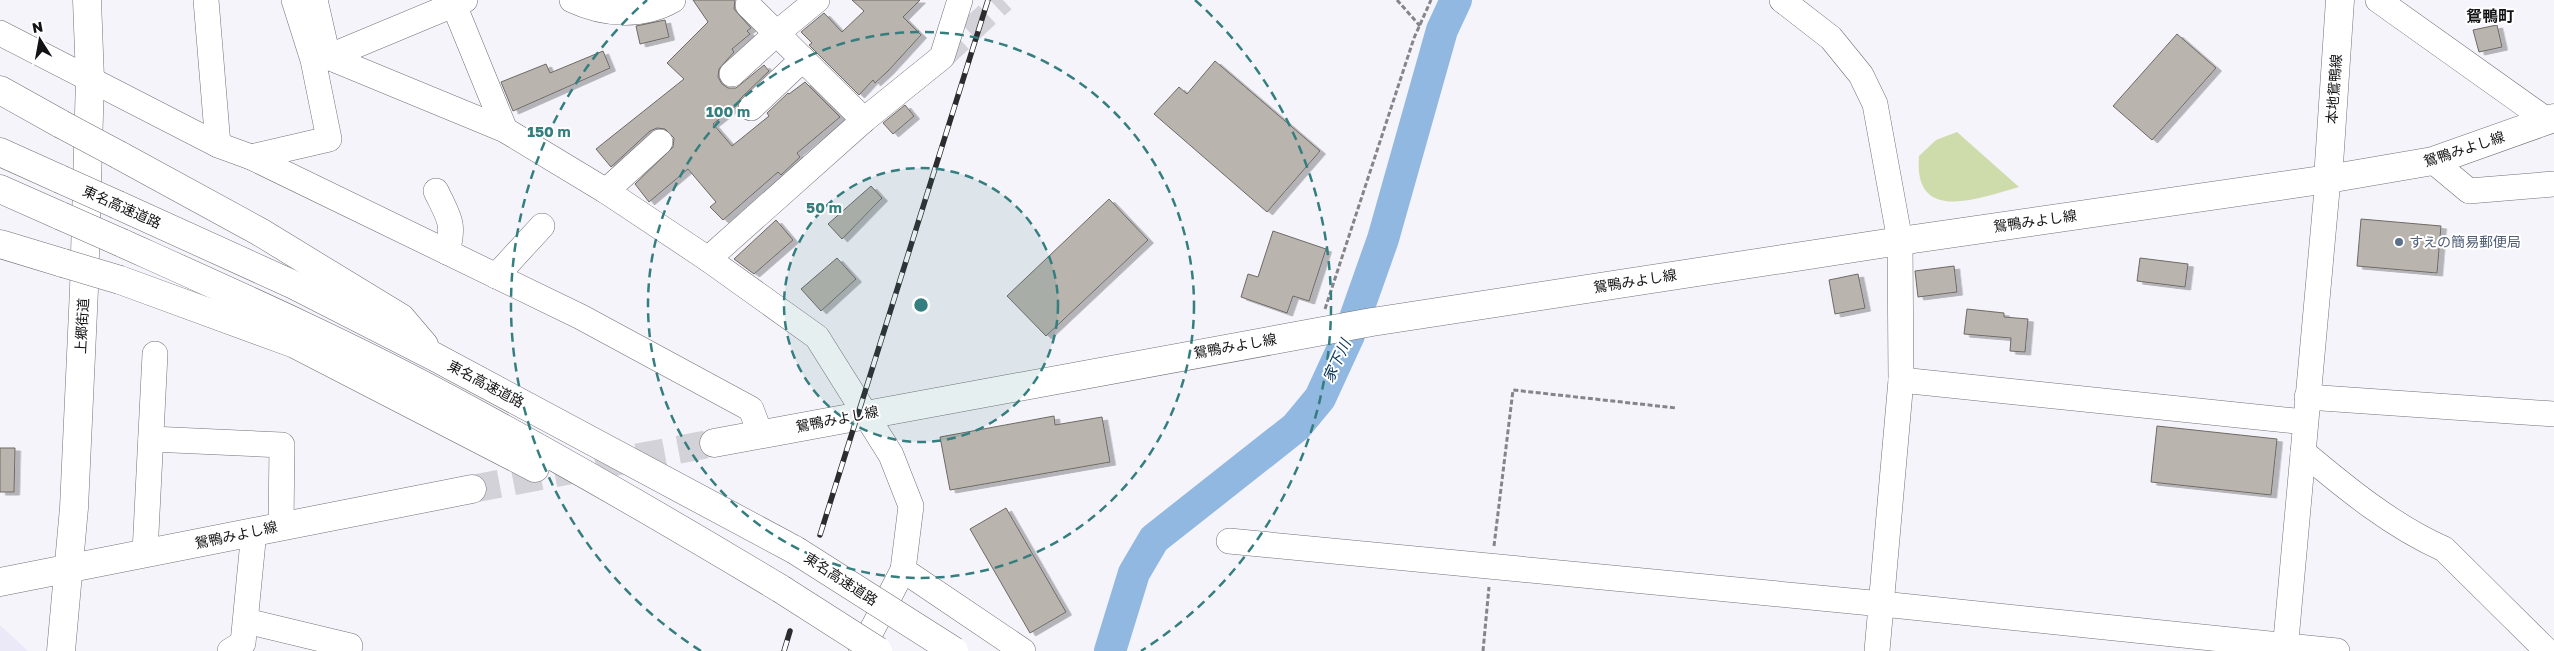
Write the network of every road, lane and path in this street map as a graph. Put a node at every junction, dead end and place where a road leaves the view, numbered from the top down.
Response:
1 (87, 0) edge
2 (206, 0) edge
3 (294, 0) edge
4 (315, 0) edge
5 (572, 0) edge
6 (816, 0) edge
7 (960, 0) edge
8 (1397, 0) edge
9 (1431, 0) edge
10 (1782, 0) edge
11 (2340, 0) edge
12 (2378, 0) edge
13 (665, 1) edge
14 (459, 3) edge
15 (748, 5) dead end
16 (1420, 26) junction
17 (0, 33) edge
18 (777, 33) junction
19 (321, 59) junction
20 (803, 59) junction
21 (732, 74) dead end
22 (90, 79) junction
23 (0, 90) edge
24 (751, 108) dead end
25 (2551, 119) edge
26 (864, 120) junction
27 (505, 130) junction
28 (660, 142) dead end
29 (218, 144) junction
30 (0, 152) edge
31 (250, 157) junction
32 (2433, 161) junction
33 (2328, 179) junction
34 (2554, 184) edge
35 (0, 189) edge
36 (436, 191) dead end
37 (606, 191) junction
38 (542, 226) dead end
39 (1900, 241) junction
40 (0, 244) edge
41 (447, 252) junction
42 (708, 258) junction
43 (496, 276) junction
44 (1327, 330) junction
45 (155, 354) dead end
46 (435, 357) junction
47 (1901, 380) junction
48 (2307, 397) junction
49 (1676, 408) dead end
50 (866, 413) junction
51 (2554, 414) edge
52 (2305, 422) junction
53 (760, 433) junction
54 (151, 439) junction
55 (714, 443) tunnel mouth
56 (2303, 452) junction
57 (472, 489) tunnel mouth
58 (281, 525) junction
59 (254, 531) junction
60 (687, 532) junction
61 (1229, 541) dead end
62 (145, 553) junction
63 (1491, 567) junction
64 (68, 569) junction
65 (903, 570) junction
66 (0, 582) edge
67 (1882, 604) junction
68 (246, 621) junction
69 (350, 646) dead end
70 (2285, 648) edge
71 (61, 651) edge
72 (230, 651) edge
73 (861, 651) edge
74 (878, 651) edge
75 (954, 651) edge
76 (1023, 651) edge
77 (1483, 651) edge
78 (1877, 651) edge
79 (2337, 651) edge
80 (2547, 651) edge

1 - 22 main road, 上郷街道
2 - 29 street
3 - 19 street
4 - 19 street
5 - 13 street
6 - 18 street
7 - 26 street
8 - 16 path
9 - 16 path
10 - 39 street
11 - 33 main road, 本地鴛鴨線
12 - 25 street
14 - 19 street
14 - 27 street
15 - 18 street
16 - 44 path
17 - 22 street
18 - 20 street
18 - 21 street
19 - 27 street
19 - 31 street
20 - 24 street
20 - 26 street
22 - 29 street
22 - 64 main road, 上郷街道
23 - 46 main road, bridge
25 - 32 main road, 鴛鴨みよし線
26 - 42 street
27 - 37 street
28 - 37 street
29 - 31 street
30 - 46 main road, 東名高速道路, bridge
31 - 41 street
32 - 33 main road, 鴛鴨みよし線
32 - 34 street
33 - 39 main road, 鴛鴨みよし線
33 - 48 street
35 - 60 main road, bridge
36 - 41 street
37 - 42 street
38 - 43 street
39 - 44 main road, 鴛鴨みよし線
39 - 47 street
40 - 60 main road, bridge
41 - 43 street
42 - 50 street
43 - 53 street
44 - 50 main road, 鴛鴨みよし線
45 - 54 street
46 - 75 main road, 東名高速道路, bridge
47 - 52 street
47 - 67 street
48 - 51 street
48 - 52 street
49 - 63 path
50 - 53 main road, 鴛鴨みよし線
50 - 65 street
52 - 56 street
53 - 55 main road, 鴛鴨みよし線
54 - 58 street
54 - 62 street
56 - 70 street
56 - 80 street
57 - 58 main road, 鴛鴨みよし線
58 - 59 main road, 鴛鴨みよし線
59 - 62 main road, 鴛鴨みよし線
59 - 68 street
60 - 74 main road, bridge
61 - 63 street
62 - 64 main road, 鴛鴨みよし線
63 - 67 street
63 - 77 path
64 - 66 main road, 鴛鴨みよし線
64 - 71 main road, 上郷街道
65 - 73 street
65 - 76 street
67 - 70 street
67 - 78 street
68 - 69 street
68 - 72 street
70 - 79 street

